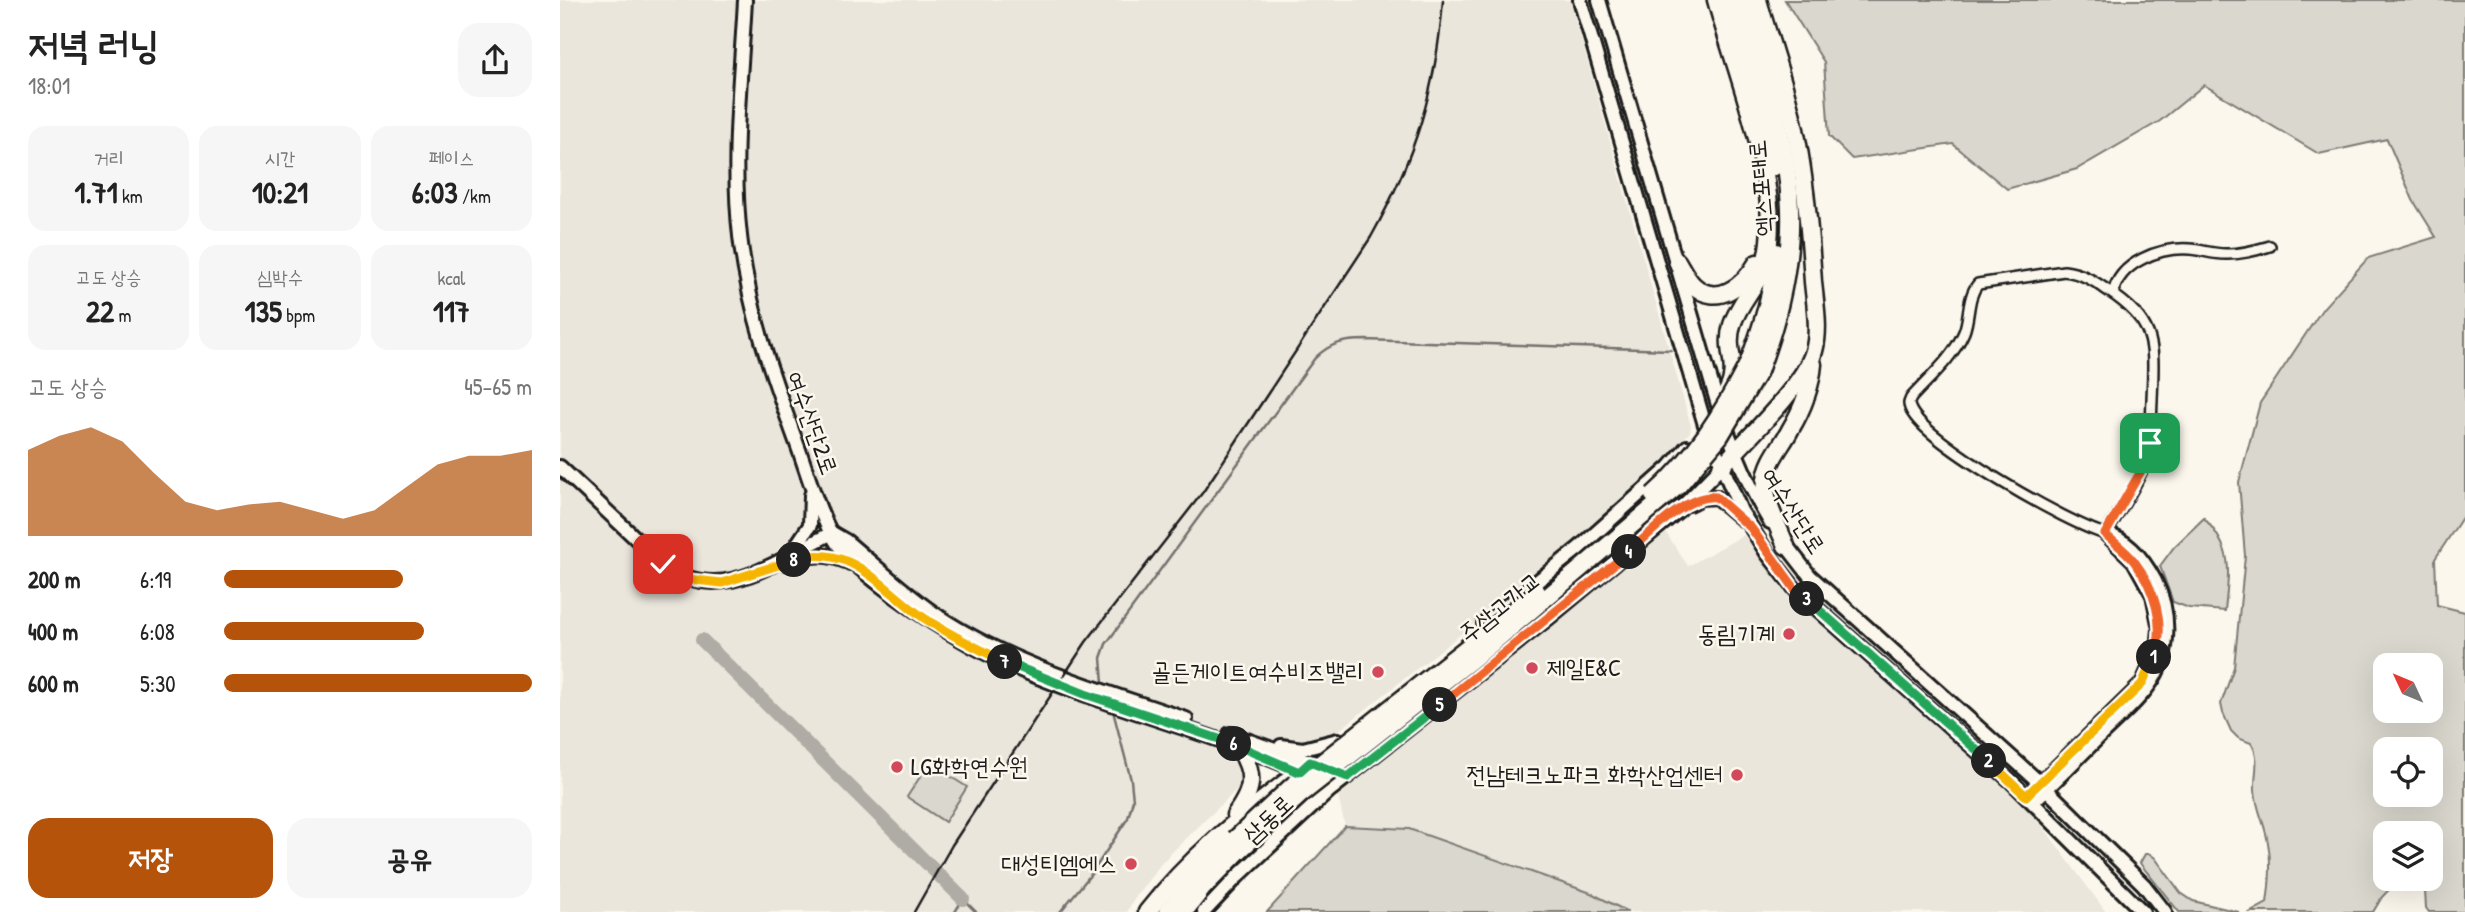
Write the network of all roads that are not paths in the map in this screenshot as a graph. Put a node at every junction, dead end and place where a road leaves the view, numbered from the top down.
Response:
1 (745, 0) edge
2 (1580, 0) edge
3 (1599, 0) edge
4 (1716, 0) edge
5 (1730, 0) edge
6 (1744, 0) edge
7 (1758, 0) edge
8 (1769, 223) junction
9 (2270, 246) dead end
10 (1677, 261) junction
11 (2113, 294) junction
12 (1814, 351) junction
13 (1754, 368) junction
14 (1718, 405) junction
15 (1705, 425) junction
16 (1734, 452) junction
17 (560, 467) edge
18 (1721, 467) junction
19 (810, 481) junction
20 (1680, 509) junction
21 (1751, 528) junction
22 (832, 533) junction
23 (2105, 534) junction
24 (1786, 547) junction
25 (790, 554) junction
26 (859, 567) junction
27 (763, 569) junction
28 (1338, 740) junction
29 (1239, 741) junction
30 (1305, 767) junction
31 (1348, 777) junction
32 (2043, 786) junction
33 (1334, 787) junction
34 (2030, 799) junction
35 (1233, 840) junction
36 (1147, 912) edge
37 (1167, 912) edge
38 (1184, 912) edge
39 (1204, 912) edge
40 (2143, 912) edge
41 (2165, 912) edge

1 - 19 street, 여수산단2로
2 - 15 street, 여수산단로
3 - 10 street, 여수산단로
4 - 8 highway
5 - 13 highway, 엑스포대로
6 - 13 highway, 엑스포대로
7 - 12 highway
8 - 10 highway
8 - 14 highway
9 - 11 street
10 - 14 street, 여수산단로
11 - 23 street
11 - 23 street
12 - 16 highway
12 - 24 highway
13 - 35 highway, 주삼고가교, bridge
14 - 15 street
14 - 16 street, 여수산단로
15 - 18 street, 여수산단로
15 - 28 street
16 - 18 highway
16 - 24 street, 여수산단로
17 - 27 street
18 - 20 street, 삼동로
18 - 21 street, 여수산단로
19 - 22 street, 여수산단2로
19 - 25 street
20 - 21 street
20 - 31 street, 삼동로
21 - 34 street, 여수산단로
22 - 25 street
22 - 26 street, 여수산단2로
22 - 29 street
23 - 32 street
24 - 32 street, 여수산단로
25 - 27 street
26 - 27 street
26 - 29 street
28 - 29 street
28 - 30 street
29 - 30 street
29 - 35 highway
30 - 31 street
30 - 33 street
30 - 35 highway
31 - 33 street, 삼동로
32 - 34 street
32 - 41 street, 여수산단로
33 - 39 street, 삼동로
34 - 40 street, 여수산단로
35 - 36 highway
35 - 37 highway
35 - 38 highway

